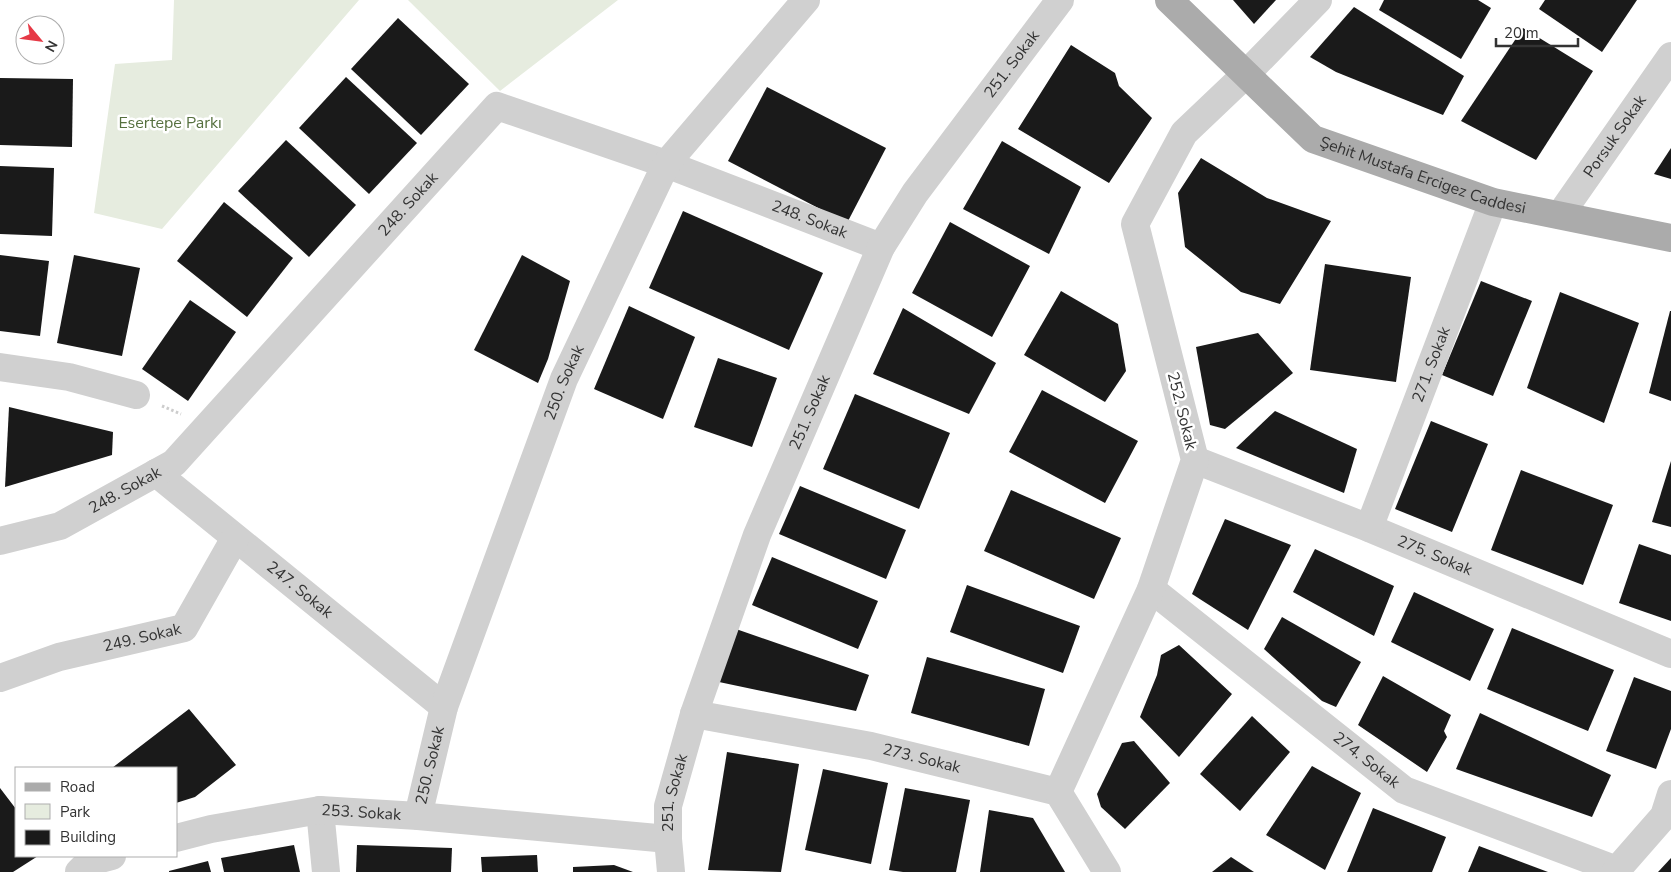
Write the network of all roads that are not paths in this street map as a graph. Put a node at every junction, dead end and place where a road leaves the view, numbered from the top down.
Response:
1 (806, 0) edge
2 (1060, 0) edge
3 (1169, 0) edge
4 (1318, 0) edge
5 (1671, 56) edge
6 (1245, 75) junction
7 (666, 164) junction
8 (1492, 202) junction
9 (1560, 215) junction
10 (1671, 238) edge
11 (881, 247) junction
12 (0, 367) edge
13 (136, 395) road end
14 (1195, 460) junction
15 (156, 473) junction
16 (1369, 528) junction
17 (235, 538) junction
18 (0, 541) edge
19 (1151, 589) junction
20 (1671, 654) edge
21 (0, 678) edge
22 (444, 707) junction
23 (694, 714) junction
24 (1058, 792) junction
25 (320, 810) junction
26 (1669, 810) edge
27 (418, 816) junction
28 (178, 837) edge
29 (668, 840) junction
30 (108, 857) edge
31 (1616, 871) edge
32 (78, 872) edge
33 (326, 872) edge
34 (671, 872) edge
35 (1107, 872) edge

1 - 7 street, 250. Sokak
2 - 11 street, 251. Sokak
3 - 6 main road, Şehit Mustafa Ercigez Caddesi
4 - 6 street, 252. Sokak
5 - 9 street, Porsuk Sokak
6 - 8 main road, Şehit Mustafa Ercigez Caddesi
6 - 14 street, 252. Sokak
7 - 11 street, 248. Sokak
7 - 15 street, 248. Sokak
7 - 22 street, 250. Sokak
8 - 9 main road, Şehit Mustafa Ercigez Caddesi
8 - 16 street, 271. Sokak
9 - 10 main road, Şehit Mustafa Ercigez Caddesi
11 - 23 street, 251. Sokak
12 - 13 street
14 - 16 street, 275. Sokak
14 - 19 street, 252. Sokak
15 - 17 street, 247. Sokak
15 - 18 street, 248. Sokak
16 - 20 street, 275. Sokak
17 - 21 street, 249. Sokak
17 - 22 street, 247. Sokak
19 - 24 street, 252. Sokak
19 - 31 street, 274. Sokak
22 - 27 street, 250. Sokak
23 - 24 street, 273. Sokak
23 - 29 street, 251. Sokak
24 - 35 street
25 - 27 street, 253. Sokak
25 - 28 street, 253. Sokak
25 - 33 street
26 - 31 street
27 - 29 street, 253. Sokak
29 - 34 street, 251. Sokak
30 - 32 street

